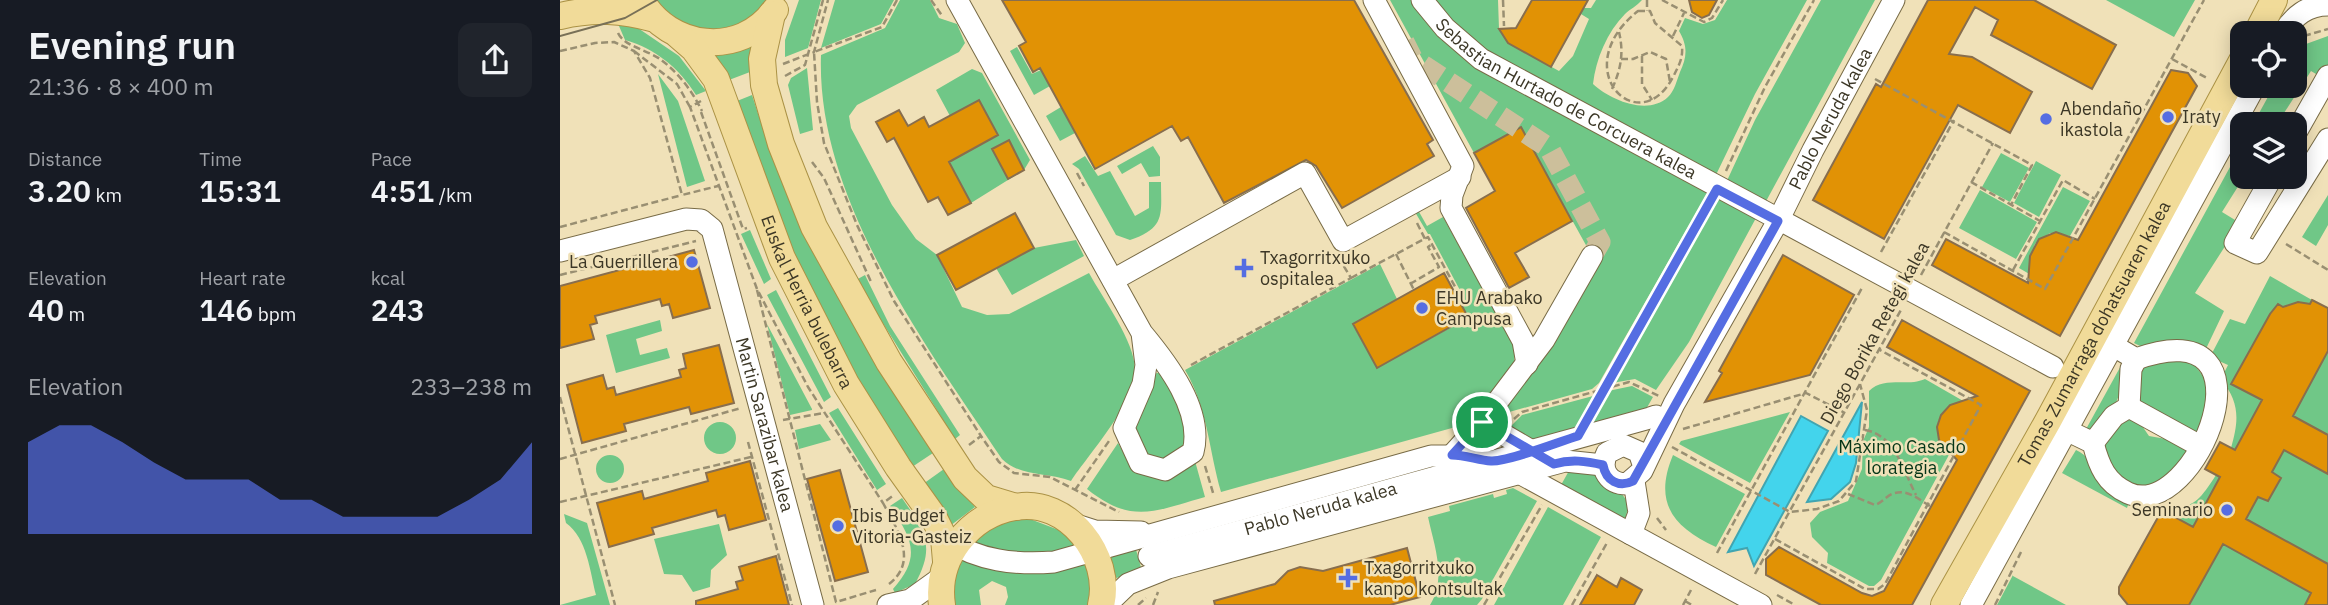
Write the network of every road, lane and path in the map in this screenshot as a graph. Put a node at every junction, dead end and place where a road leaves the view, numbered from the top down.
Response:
1 (897, 0) edge
2 (931, 0) edge
3 (1374, 0) edge
4 (1422, 0) edge
5 (1503, 0) edge
6 (1647, 0) edge
7 (1662, 0) edge
8 (1723, 0) edge
9 (1814, 0) edge
10 (1894, 0) edge
11 (2204, 0) edge
12 (2321, 0) edge
13 (2328, 5) edge
14 (777, 7) edge
15 (612, 9) junction
16 (648, 10) edge
17 (953, 10) edge
18 (1647, 11) junction
19 (1684, 13) junction
20 (2280, 14) edge
21 (560, 16) edge
22 (1504, 26) dead end
23 (2328, 29) edge
24 (1619, 31) junction
25 (679, 36) junction
26 (1673, 36) junction
27 (560, 51) edge
28 (634, 51) junction
29 (1642, 56) junction
30 (1621, 59) junction
31 (2172, 59) junction
32 (671, 69) dead end
33 (2328, 76) edge
34 (783, 77) dead end
35 (2207, 78) dead end
36 (1875, 79) dead end
37 (1670, 82) junction
38 (2230, 85) edge
39 (786, 88) dead end
40 (1612, 89) junction
41 (2248, 98) edge
42 (1652, 100) junction
43 (690, 107) dead end
44 (2307, 113) edge
45 (1954, 120) junction
46 (2328, 138) edge
47 (1993, 143) junction
48 (807, 156) dead end
49 (1460, 177) junction
50 (1971, 182) junction
51 (718, 186) dead end
52 (1717, 189) junction
53 (2265, 189) edge
54 (682, 195) junction
55 (2095, 199) junction
56 (2011, 205) junction
57 (1778, 221) junction
58 (2040, 221) junction
59 (560, 227) edge
60 (1944, 232) junction
61 (2269, 233) junction
62 (707, 242) junction
63 (1432, 244) junction
64 (560, 251) edge
65 (1336, 253) dead end
66 (1396, 254) junction
67 (1592, 256) tunnel mouth
68 (2012, 270) junction
69 (2328, 270) edge
70 (1871, 271) junction
71 (560, 275) edge
72 (1351, 278) junction
73 (1113, 280) junction
74 (1410, 284) junction
75 (873, 288) dead end
76 (757, 289) dead end
77 (1414, 290) dead end
78 (1911, 292) junction
79 (1459, 294) dead end
80 (1142, 333) junction
81 (2104, 340) junction
82 (1880, 349) junction
83 (2136, 359) junction
84 (1527, 364) junction
85 (2053, 367) dead end
86 (1182, 370) dead end
87 (1860, 384) junction
88 (1806, 393) junction
89 (560, 397) edge
90 (2129, 407) junction
91 (741, 408) dead end
92 (824, 413) dead end
93 (1844, 413) junction
94 (788, 419) junction
95 (1482, 422) junction
96 (765, 424) junction
97 (2057, 425) junction
98 (1865, 430) junction
99 (1112, 432) dead end
100 (981, 436) dead end
101 (1578, 436) junction
102 (1669, 436) junction
103 (965, 437) dead end
104 (2093, 443) junction
105 (970, 444) dead end
106 (1629, 446) junction
107 (2200, 446) junction
108 (1530, 450) junction
109 (576, 454) junction
110 (1452, 455) junction
111 (751, 457) dead end
112 (560, 459) edge
113 (1492, 461) junction
114 (1554, 464) junction
115 (1603, 465) junction
116 (1520, 472) junction
117 (1638, 473) junction
118 (1550, 489) junction
119 (884, 490) dead end
120 (1075, 490) dead end
121 (1754, 492) junction
122 (587, 494) junction
123 (1848, 494) junction
124 (877, 495) dead end
125 (1916, 495) junction
126 (560, 502) edge
127 (1930, 506) junction
128 (1016, 507) junction
129 (1653, 508) dead end
130 (1789, 512) junction
131 (1073, 524) junction
132 (1157, 532) junction
133 (1669, 534) dead end
134 (1620, 535) junction
135 (1775, 539) junction
136 (1095, 552) junction
137 (1717, 553) dead end
138 (947, 555) junction
139 (1148, 565) junction
140 (1755, 574) dead end
141 (1695, 584) dead end
142 (885, 597) edge
143 (1767, 599) edge
144 (1684, 603) edge
145 (615, 605) edge
146 (813, 605) edge
147 (942, 605) edge
148 (1103, 605) edge
149 (1138, 605) edge
150 (1484, 605) edge
151 (1572, 605) edge
152 (1692, 605) edge
153 (1795, 605) edge
154 (1944, 605) edge
155 (1970, 605) edge

1 - 100 path
2 - 17 path
3 - 49 street
4 - 52 street, Sebastian Hurtado de Corcuera kalea
5 - 22 path
6 - 18 path
7 - 19 path
8 - 19 path
9 - 52 path
10 - 57 street, Pablo Neruda kalea
11 - 31 path
12 - 13 street
13 - 20 street
14 - 25 main road
14 - 128 main road
15 - 16 main road
15 - 21 main road
15 - 32 path
16 - 25 main road
17 - 73 street
18 - 24 path
18 - 26 path
19 - 26 path
20 - 23 path
24 - 30 path
24 - 40 path
25 - 138 main road, Euskal Herria bulebarra
26 - 37 path
27 - 28 path
28 - 43 path
28 - 54 path
29 - 30 path
29 - 37 path
29 - 42 path
30 - 40 path
31 - 35 path
31 - 55 path
33 - 44 street
34 - 39 path
36 - 45 path
37 - 42 path
38 - 81 main road, Tomas Zumarraga dohatsuaren kalea
40 - 42 path
41 - 81 street, Tomas Zumarraga dohatsuaren kalea
45 - 47 path
45 - 70 path, Diego Borika Retegi kalea
46 - 61 street
47 - 50 path, Diego Borika Retegi kalea
47 - 56 path
48 - 75 path
49 - 73 street
49 - 84 street
50 - 56 path
50 - 60 path, Diego Borika Retegi kalea
51 - 54 path
52 - 57 street, Sebastian Hurtado de Corcuera kalea
52 - 101 path
53 - 61 street
54 - 59 path
55 - 58 path
55 - 68 path
56 - 58 path
57 - 70 street, Sebastian Hurtado de Corcuera kalea
57 - 102 street, Pablo Neruda kalea
58 - 68 path
60 - 68 path
60 - 78 path, Diego Borika Retegi kalea
61 - 69 path
62 - 64 street
62 - 71 path
62 - 96 street, Martin Sarazibar kalea
63 - 66 path
63 - 74 path
63 - 79 path
65 - 72 path
66 - 72 path
66 - 74 path
67 - 84 street
70 - 78 street, Sebastian Hurtado de Corcuera kalea
70 - 88 path, Diego Borika Retegi kalea
72 - 86 path
73 - 80 street
74 - 77 path
76 - 94 path
78 - 82 path, Diego Borika Retegi kalea
78 - 85 street, Sebastian Hurtado de Corcuera kalea
80 - 80 street
81 - 83 street
81 - 97 main road, Tomas Zumarraga dohatsuaren kalea
82 - 87 path, Diego Borika Retegi kalea
82 - 127 path
83 - 90 street
83 - 107 street
84 - 95 street
87 - 93 path, Diego Borika Retegi kalea
87 - 98 path
88 - 93 path
88 - 102 path
88 - 121 path, Diego Borika Retegi kalea
89 - 109 path
90 - 104 street
90 - 107 street
91 - 109 path
92 - 94 path
93 - 130 path, Diego Borika Retegi kalea
94 - 96 path
94 - 142 path
95 - 108 street
95 - 110 street
96 - 146 street, Martin Sarazibar kalea
97 - 104 street
97 - 154 main road, Tomas Zumarraga dohatsuaren kalea
97 - 155 street, Tomas Zumarraga dohatsuaren kalea
98 - 123 path
98 - 125 path
99 - 120 path
101 - 102 street, Pablo Neruda kalea
101 - 108 street, Pablo Neruda kalea
102 - 106 street
102 - 117 street, Pablo Neruda kalea
102 - 121 path
103 - 105 path
104 - 107 street
106 - 115 street
106 - 117 street
108 - 113 street, Pablo Neruda kalea
108 - 114 street
109 - 112 path
109 - 122 path
110 - 113 street, Pablo Neruda kalea
110 - 132 street, Pablo Neruda kalea
111 - 122 path
113 - 116 street, Pablo Neruda kalea
113 - 139 street, Pablo Neruda kalea
114 - 115 street
114 - 116 street
115 - 117 street
116 - 118 street, Pablo Neruda kalea
116 - 139 street
117 - 134 street
118 - 134 street, Pablo Neruda kalea
118 - 150 path
119 - 124 path
121 - 130 path
121 - 137 path, Diego Borika Retegi kalea
122 - 126 path
122 - 145 path
123 - 125 path
123 - 130 path
125 - 127 path
127 - 135 path
128 - 131 main road
128 - 138 main road
129 - 133 path
130 - 135 path, Diego Borika Retegi kalea
131 - 132 street
131 - 136 main road
132 - 136 street
134 - 143 street, Pablo Neruda kalea
134 - 151 path
135 - 140 path, Diego Borika Retegi kalea
136 - 138 street
136 - 148 main road
138 - 142 street
138 - 147 main road
139 - 148 street
139 - 149 path
141 - 144 path
143 - 153 path
144 - 152 path

